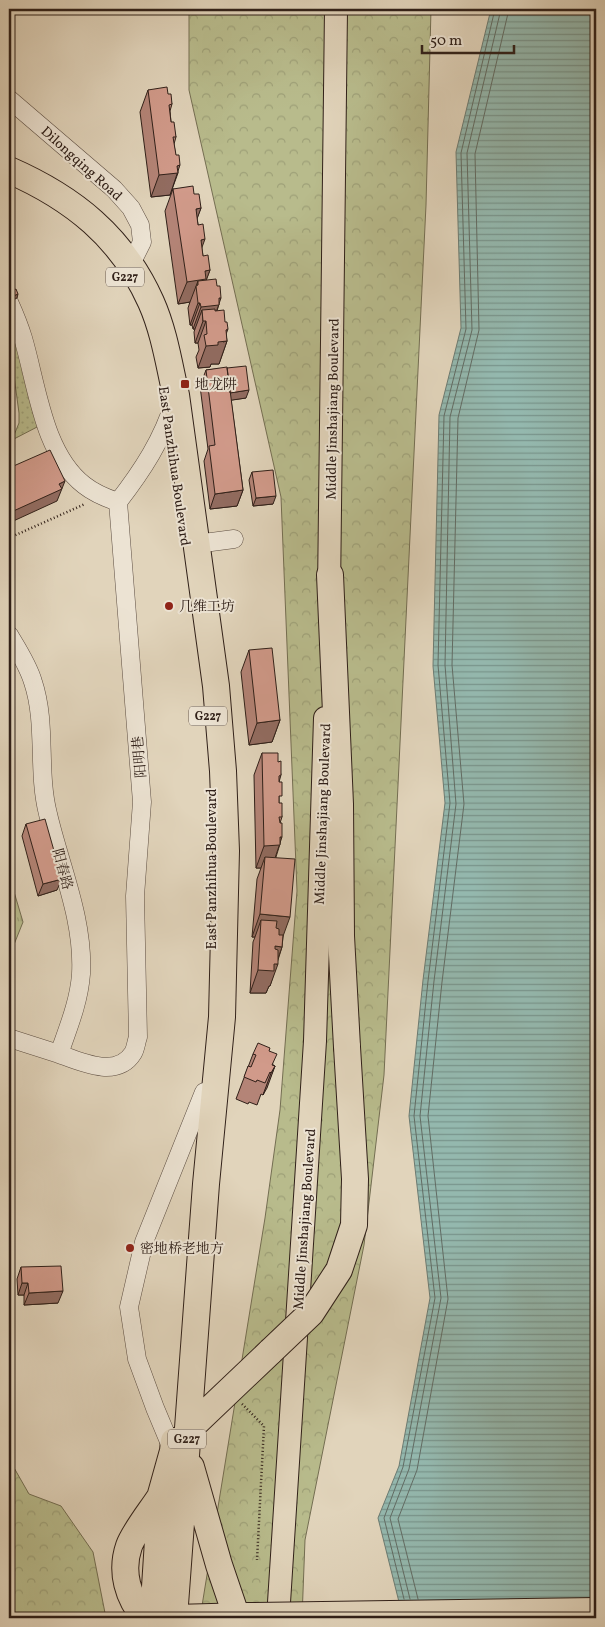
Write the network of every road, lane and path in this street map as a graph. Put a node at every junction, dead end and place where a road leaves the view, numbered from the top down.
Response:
1 (336, 9) edge
2 (9, 99) edge
3 (9, 170) edge
4 (9, 186) edge
5 (131, 264) junction
6 (9, 302) edge
7 (176, 395) junction
8 (169, 420) junction
9 (110, 499) junction
10 (9, 538) edge
11 (234, 539) dead end
12 (196, 544) junction
13 (330, 575) joint
14 (9, 635) edge
15 (330, 658) junction
16 (9, 1038) edge
17 (59, 1054) junction
18 (204, 1092) junction
19 (201, 1189) junction
20 (242, 1404) dead end
21 (183, 1444) junction
22 (161, 1494) junction
23 (258, 1560) dead end
24 (596, 1609) edge
25 (242, 1615) junction
26 (144, 1618) edge
27 (168, 1618) edge
28 (278, 1618) edge

1 - 13 main road, Middle Jinshajiang Boulevard
2 - 5 street, Dilongqing Road
3 - 5 highway, East Panzhihua Boulevard / G227
4 - 8 highway, East Panzhihua Boulevard / G227
5 - 7 highway, East Panzhihua Boulevard / G227
6 - 9 street
7 - 8 street
7 - 12 highway, East Panzhihua Boulevard / G227
8 - 9 street
8 - 18 highway, East Panzhihua Boulevard / G227
9 - 10 path
9 - 17 street, 阳明巷
11 - 12 street
12 - 19 highway, East Panzhihua Boulevard / G227
13 - 15 highway
14 - 17 street, 阳春路
15 - 21 highway, bridge
15 - 28 main road, Middle Jinshajiang Boulevard
16 - 17 street
18 - 19 highway, East Panzhihua Boulevard / G227
18 - 21 street
19 - 21 highway, G227
20 - 23 path
21 - 22 highway, G227
21 - 25 highway
21 - 27 highway, G227
22 - 26 highway
22 - 27 highway, G227
24 - 25 main road, bridge
25 - 27 main road

